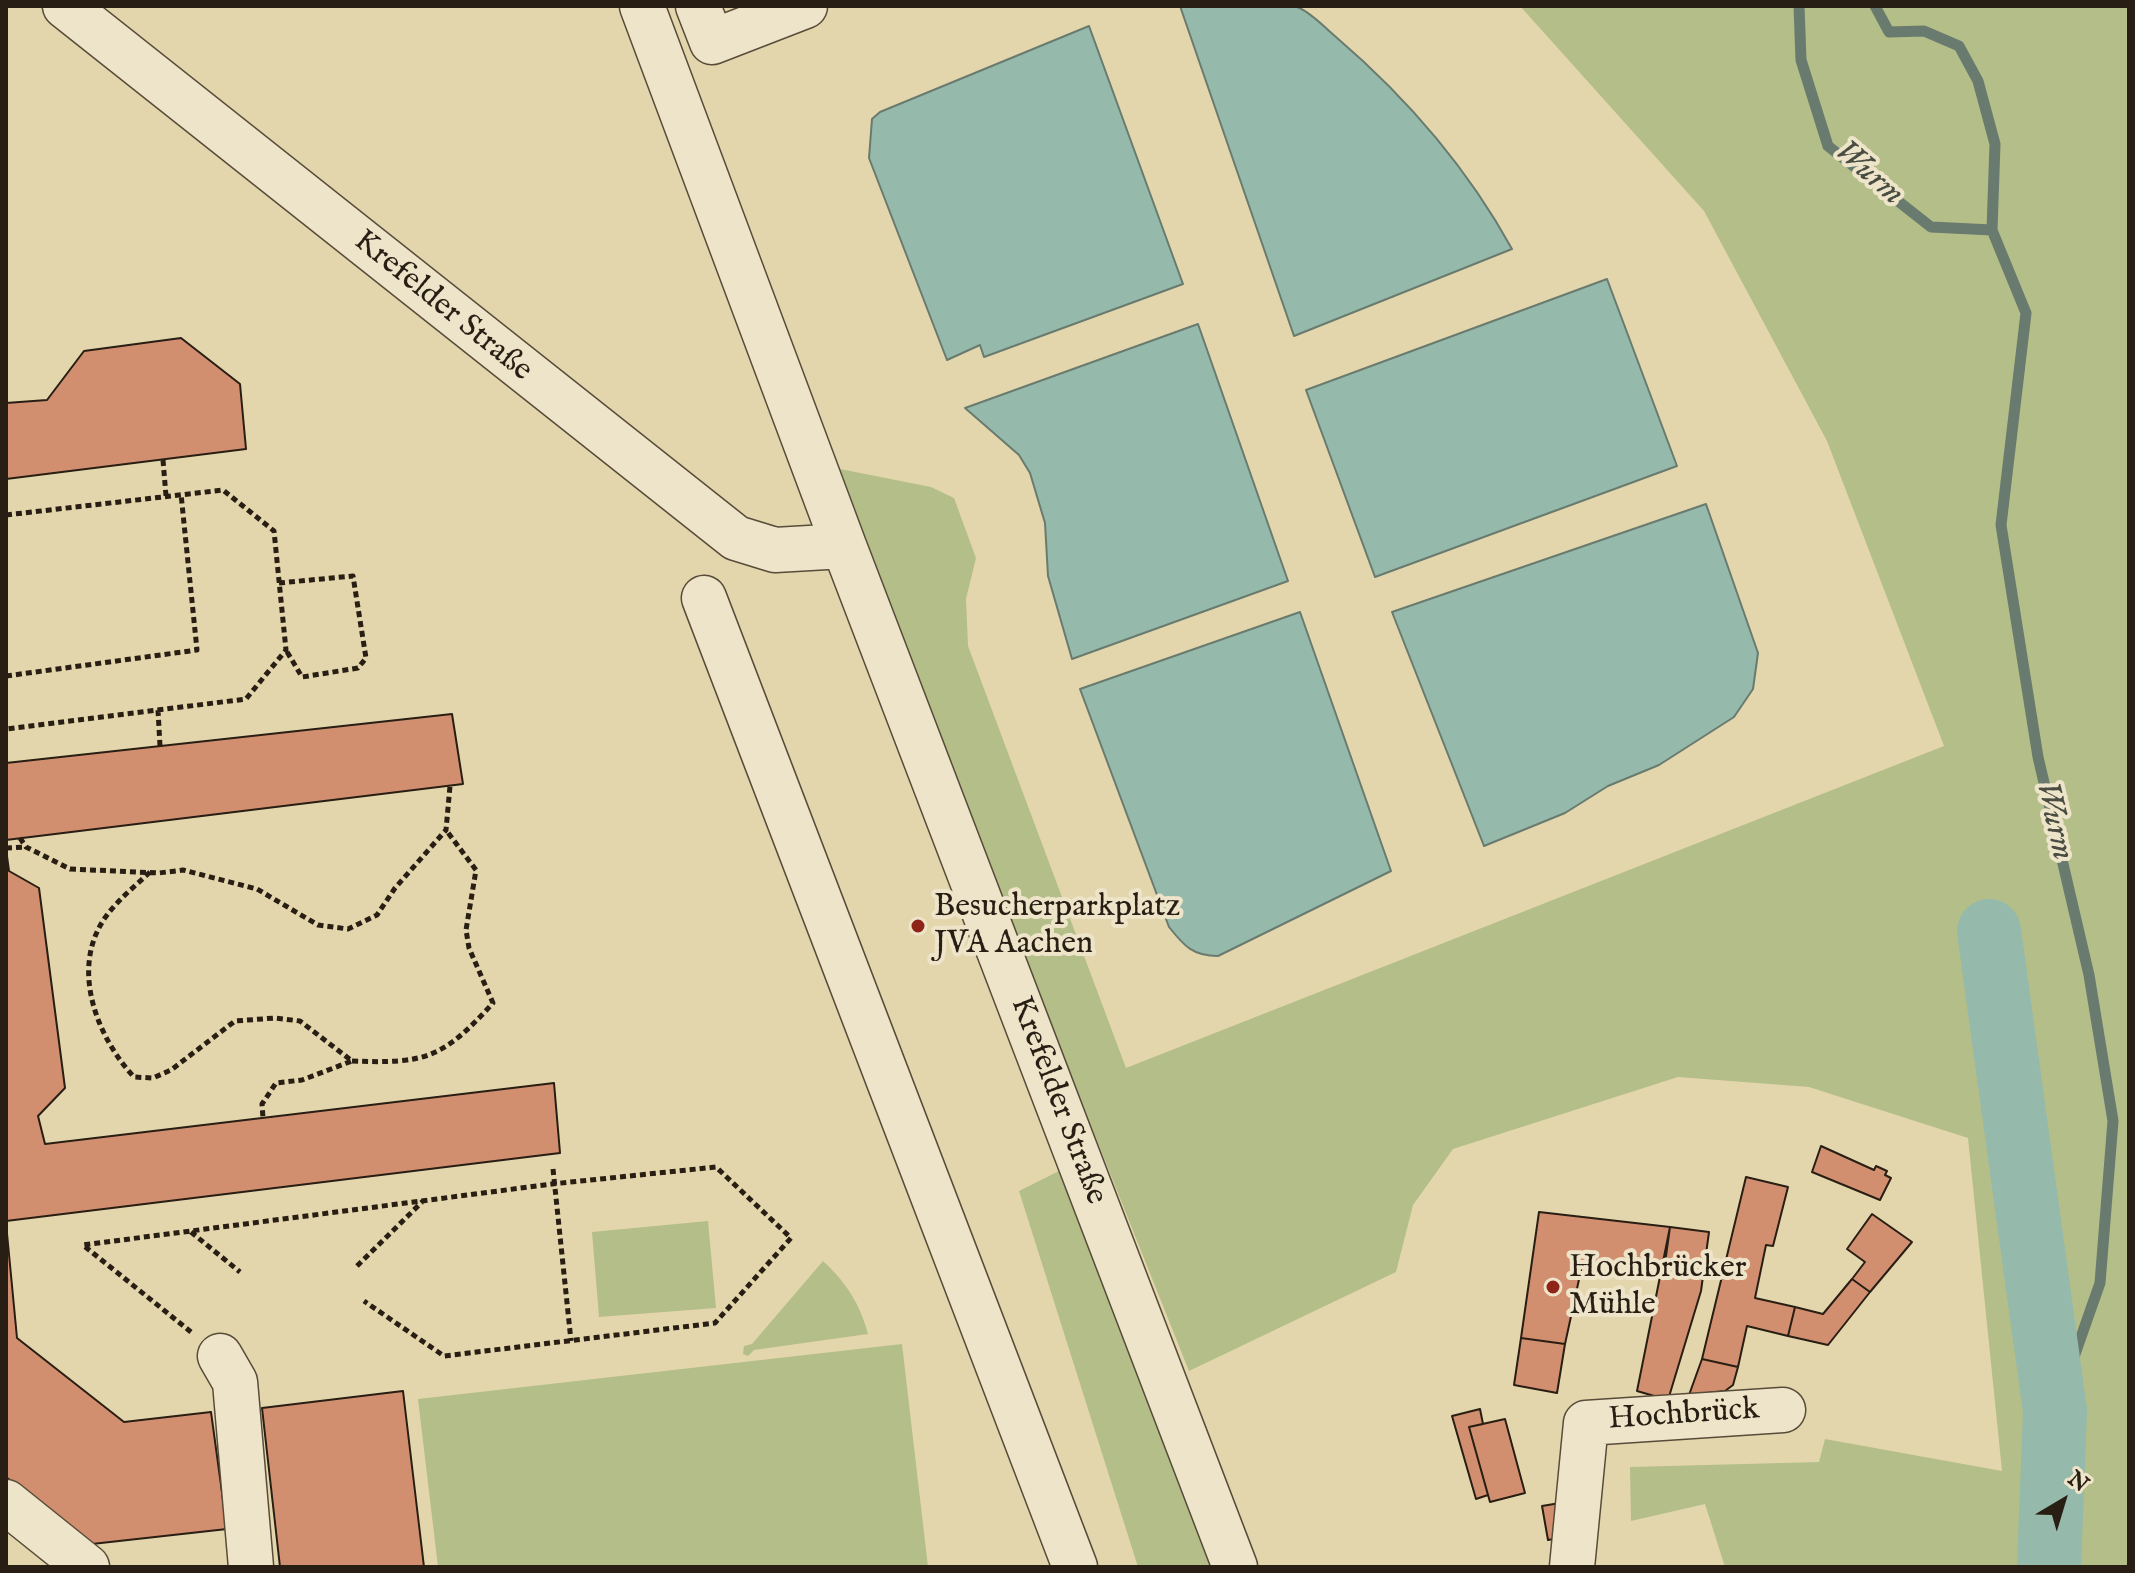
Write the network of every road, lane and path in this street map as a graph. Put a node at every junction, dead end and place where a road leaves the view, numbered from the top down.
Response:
1 (65, 6) edge
2 (642, 6) edge
3 (698, 6) edge
4 (805, 6) edge
5 (163, 460) dead end
6 (181, 494) junction
7 (166, 496) junction
8 (6, 515) edge
9 (844, 546) junction
10 (279, 583) junction
11 (704, 598) dead end
12 (286, 650) junction
13 (6, 676) edge
14 (158, 710) junction
15 (6, 729) edge
16 (160, 746) dead end
17 (450, 786) dead end
18 (446, 830) junction
19 (20, 838) dead end
20 (26, 847) junction
21 (6, 848) edge
22 (150, 872) junction
23 (352, 1061) junction
24 (263, 1118) dead end
25 (553, 1169) dead end
26 (552, 1184) junction
27 (423, 1201) junction
28 (190, 1231) junction
29 (357, 1266) dead end
30 (240, 1272) dead end
31 (364, 1301) dead end
32 (571, 1341) junction
33 (220, 1356) joint
34 (1783, 1410) dead end
35 (6, 1502) edge
36 (1052, 1565) edge
37 (87, 1567) edge
38 (251, 1567) edge
39 (1235, 1567) edge
40 (1572, 1567) edge

1 - 9 street, Krefelder Straße
2 - 9 street, Krefelder Straße
3 - 4 street
5 - 7 path
6 - 7 path
6 - 10 path
6 - 13 path
7 - 8 path
9 - 39 street, Krefelder Straße
10 - 12 path
10 - 12 path
11 - 36 street
12 - 14 path
14 - 15 path
14 - 16 path
17 - 18 path
18 - 22 path
18 - 23 path
19 - 20 path
20 - 21 path
20 - 22 path
22 - 23 path
23 - 24 path
25 - 26 path
26 - 27 path
26 - 32 path
26 - 32 path
27 - 28 path
27 - 29 path
28 - 30 path
28 - 33 path
31 - 32 path
33 - 38 street
34 - 40 street, Hochbrück
35 - 37 street

